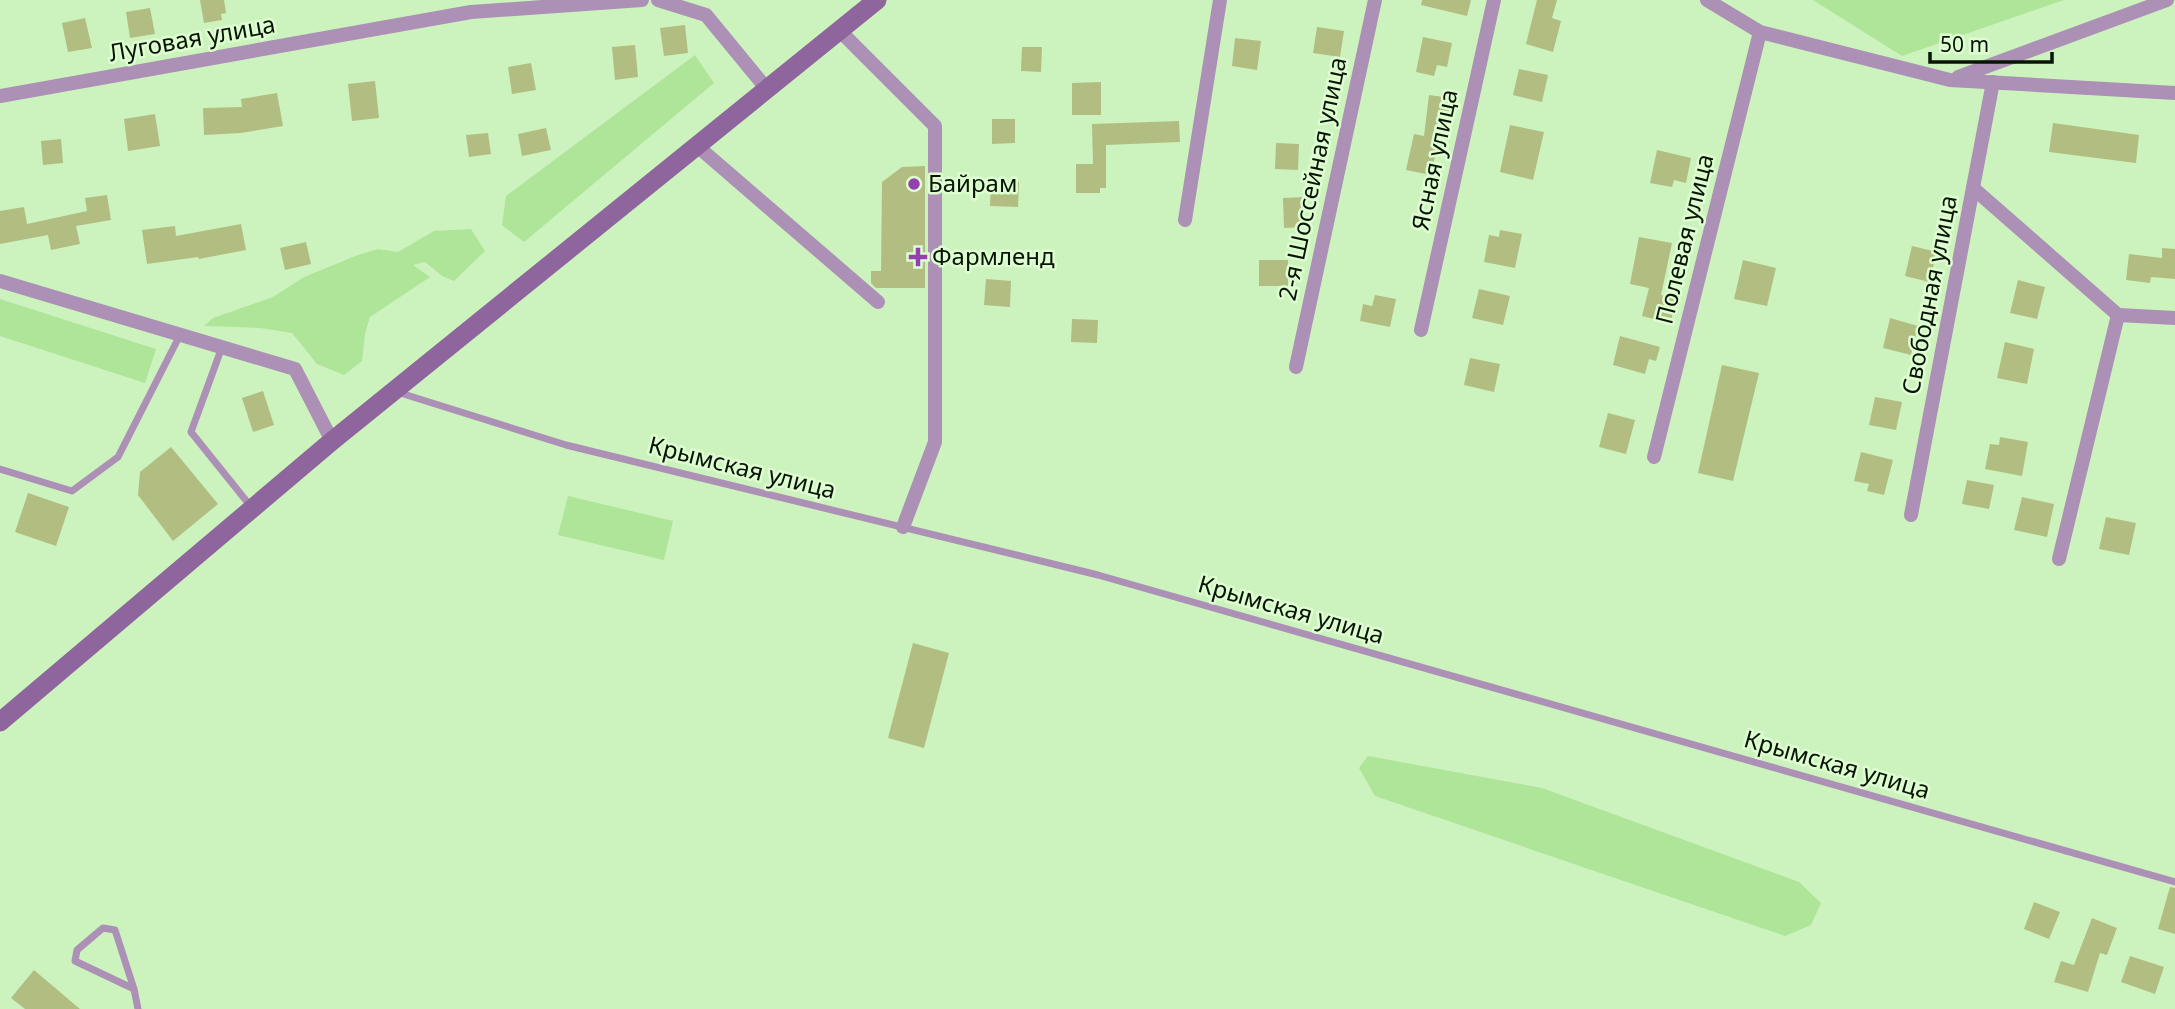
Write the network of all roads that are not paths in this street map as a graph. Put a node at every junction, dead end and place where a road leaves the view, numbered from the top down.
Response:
1 (642, 0) edge
2 (658, 0) edge
3 (877, 0) edge
4 (1220, 0) edge
5 (1375, 0) edge
6 (1494, 0) edge
7 (1707, 0) edge
8 (2167, 0) edge
9 (839, 30) junction
10 (1760, 32) junction
11 (1950, 80) junction
12 (1993, 82) junction
13 (766, 88) junction
14 (2175, 93) edge
15 (0, 96) edge
16 (696, 145) junction
17 (1973, 188) junction
18 (1185, 219) dead end
19 (0, 281) edge
20 (878, 302) dead end
21 (2118, 314) junction
22 (2175, 318) edge
23 (1421, 330) dead end
24 (180, 335) junction
25 (222, 348) junction
26 (1296, 367) dead end
27 (393, 391) junction
28 (332, 441) junction
29 (1654, 457) dead end
30 (0, 469) edge
31 (252, 508) junction
32 (1911, 515) dead end
33 (903, 527) junction
34 (2059, 559) dead end
35 (0, 722) edge
36 (2175, 882) edge
37 (134, 989) junction
38 (138, 1009) edge

1 - 15 street, Луговая улица
2 - 13 street
3 - 9 main road
4 - 18 street
5 - 26 street, 2-я Шоссейная улица
6 - 23 street, Ясная улица
7 - 10 street
8 - 11 street
9 - 13 main road
9 - 33 street
10 - 11 street
10 - 29 street, Полевая улица
11 - 12 street
12 - 14 street
12 - 17 street, Свободная улица
13 - 16 main road
16 - 20 street
16 - 27 main road
17 - 21 street
17 - 32 street, Свободная улица
19 - 24 street
21 - 22 street
21 - 34 street
24 - 25 street
24 - 30 lane
25 - 28 street
25 - 31 lane
27 - 28 main road
27 - 33 lane, Крымская улица
28 - 31 main road
31 - 35 main road
33 - 36 lane, Крымская улица
37 - 37 lane
37 - 38 lane

